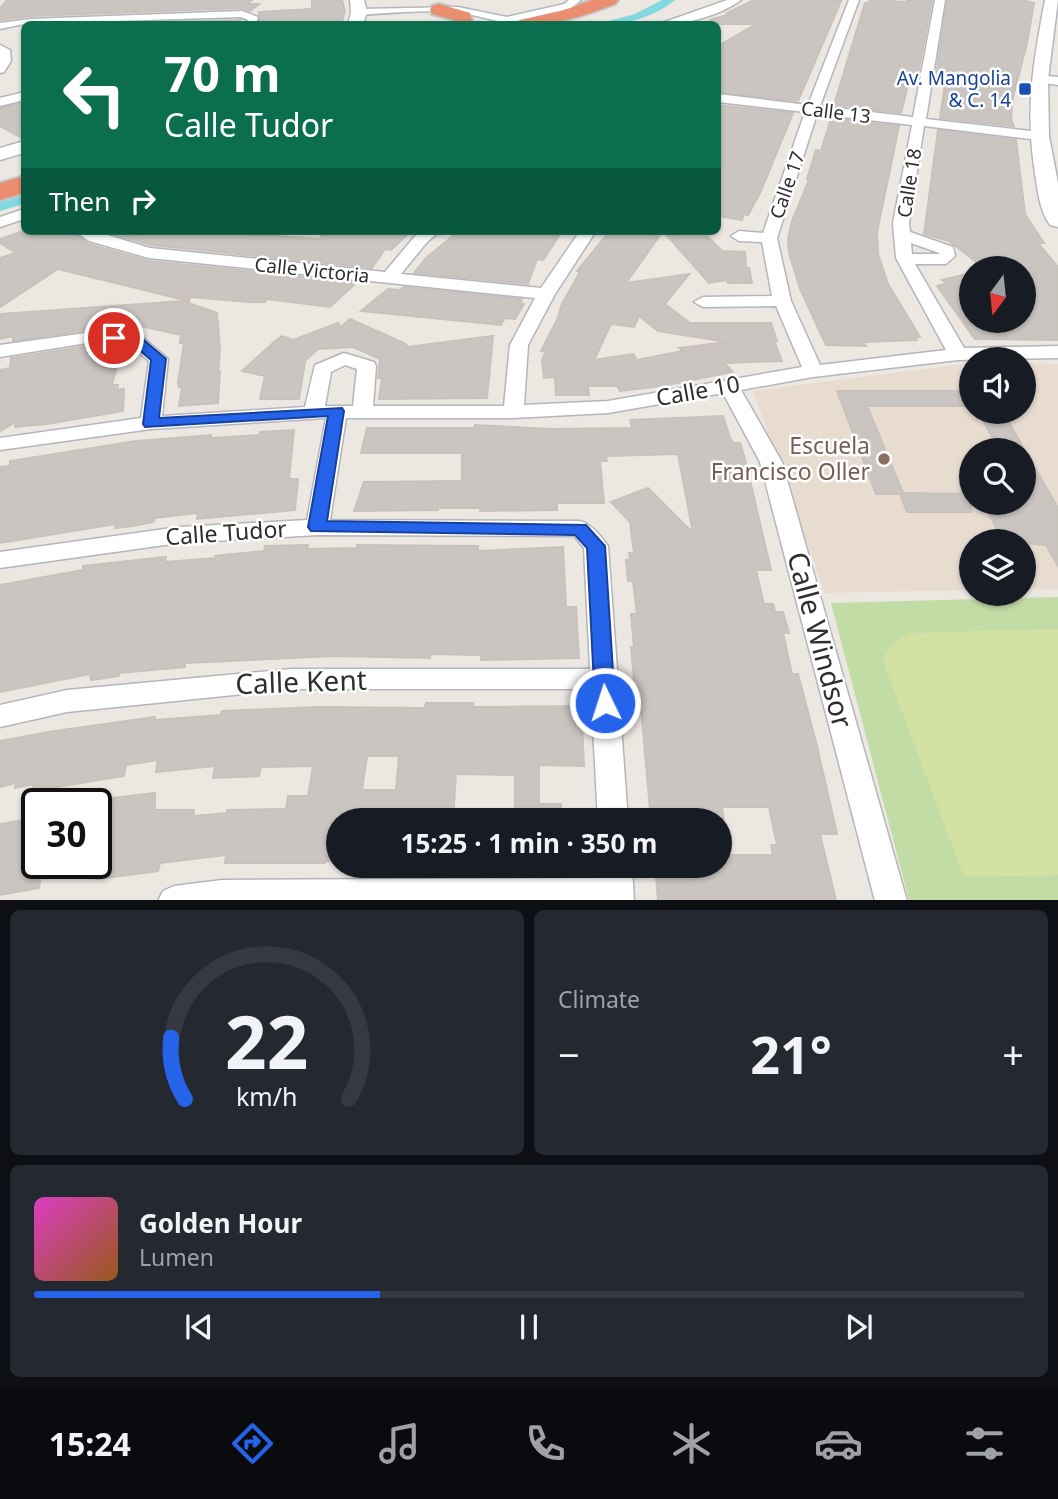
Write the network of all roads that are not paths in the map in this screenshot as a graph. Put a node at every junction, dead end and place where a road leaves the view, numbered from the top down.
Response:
1 (736, 0) edge
2 (854, 0) edge
3 (940, 0) edge
4 (1052, 0) edge
5 (604, 4) edge
6 (439, 10) junction
7 (357, 12) edge
8 (701, 15) junction
9 (724, 20) dead end
10 (60, 21) edge
11 (253, 21) edge
12 (463, 21) edge
13 (507, 21) edge
14 (514, 21) edge
15 (551, 21) edge
16 (579, 21) edge
17 (676, 21) edge
18 (21, 23) edge
19 (0, 26) edge
20 (0, 48) edge
21 (0, 70) edge
22 (1049, 80) edge
23 (21, 96) edge
24 (721, 98) edge
25 (2, 99) edge
26 (812, 110) junction
27 (919, 122) junction
28 (1039, 136) junction
29 (21, 148) edge
30 (0, 154) edge
31 (21, 167) edge
32 (0, 174) edge
33 (21, 175) edge
34 (0, 182) edge
35 (21, 185) edge
36 (0, 191) edge
37 (21, 215) edge
38 (1058, 220) edge
39 (0, 222) edge
40 (89, 235) edge
41 (426, 235) edge
42 (585, 235) edge
43 (902, 235) junction
44 (739, 236) dead end
45 (769, 238) junction
46 (904, 258) junction
47 (389, 278) junction
48 (546, 294) junction
49 (782, 301) junction
50 (703, 302) dead end
51 (0, 351) edge
52 (1058, 352) edge
53 (958, 354) junction
54 (813, 371) junction
55 (729, 386) junction
56 (337, 411) junction
57 (362, 411) junction
58 (513, 411) junction
59 (314, 412) junction
60 (150, 424) junction
61 (0, 444) edge
62 (317, 527) junction
63 (0, 560) edge
64 (604, 680) junction
65 (0, 716) edge
66 (612, 808) edge
67 (617, 886) edge
68 (182, 900) edge
69 (891, 900) edge

1 - 8 street
2 - 26 street, Calle 17
3 - 27 street, Calle 18
4 - 22 street
5 - 14 street
5 - 15 highway
5 - 16 highway
6 - 7 street
6 - 12 highway
6 - 13 street
8 - 9 street
8 - 17 street
10 - 11 street
18 - 19 street
20 - 21 street
22 - 28 street
23 - 25 street
24 - 26 street, Calle 13
26 - 27 street, Calle 13
26 - 45 street, Calle 17
27 - 28 street, Calle 13
27 - 43 street, Calle 18
28 - 38 street
29 - 30 street
31 - 32 highway
33 - 34 highway
35 - 36 highway
37 - 39 street
40 - 47 street, Calle Victoria
41 - 47 street
42 - 48 street
43 - 46 street, Calle 18
43 - 46 street
44 - 45 street
45 - 49 street, Calle 17
46 - 53 street, Calle 18
47 - 48 street, Calle Victoria
48 - 58 street
49 - 50 street
49 - 54 street, Calle 17
51 - 60 street
52 - 53 street, Calle 10
53 - 54 street, Calle 10
54 - 55 street, Calle 10
55 - 58 street, Calle 10
55 - 69 street, Calle Windsor
56 - 57 street, Calle 10
56 - 59 street, Calle 10
56 - 62 street
57 - 58 street, Calle 10
57 - 59 street
59 - 60 street, Calle 10
60 - 61 street, Calle 10
62 - 63 street, Calle Tudor
62 - 64 street, Calle Tudor
64 - 65 street, Calle Kent
64 - 66 street
67 - 68 street

